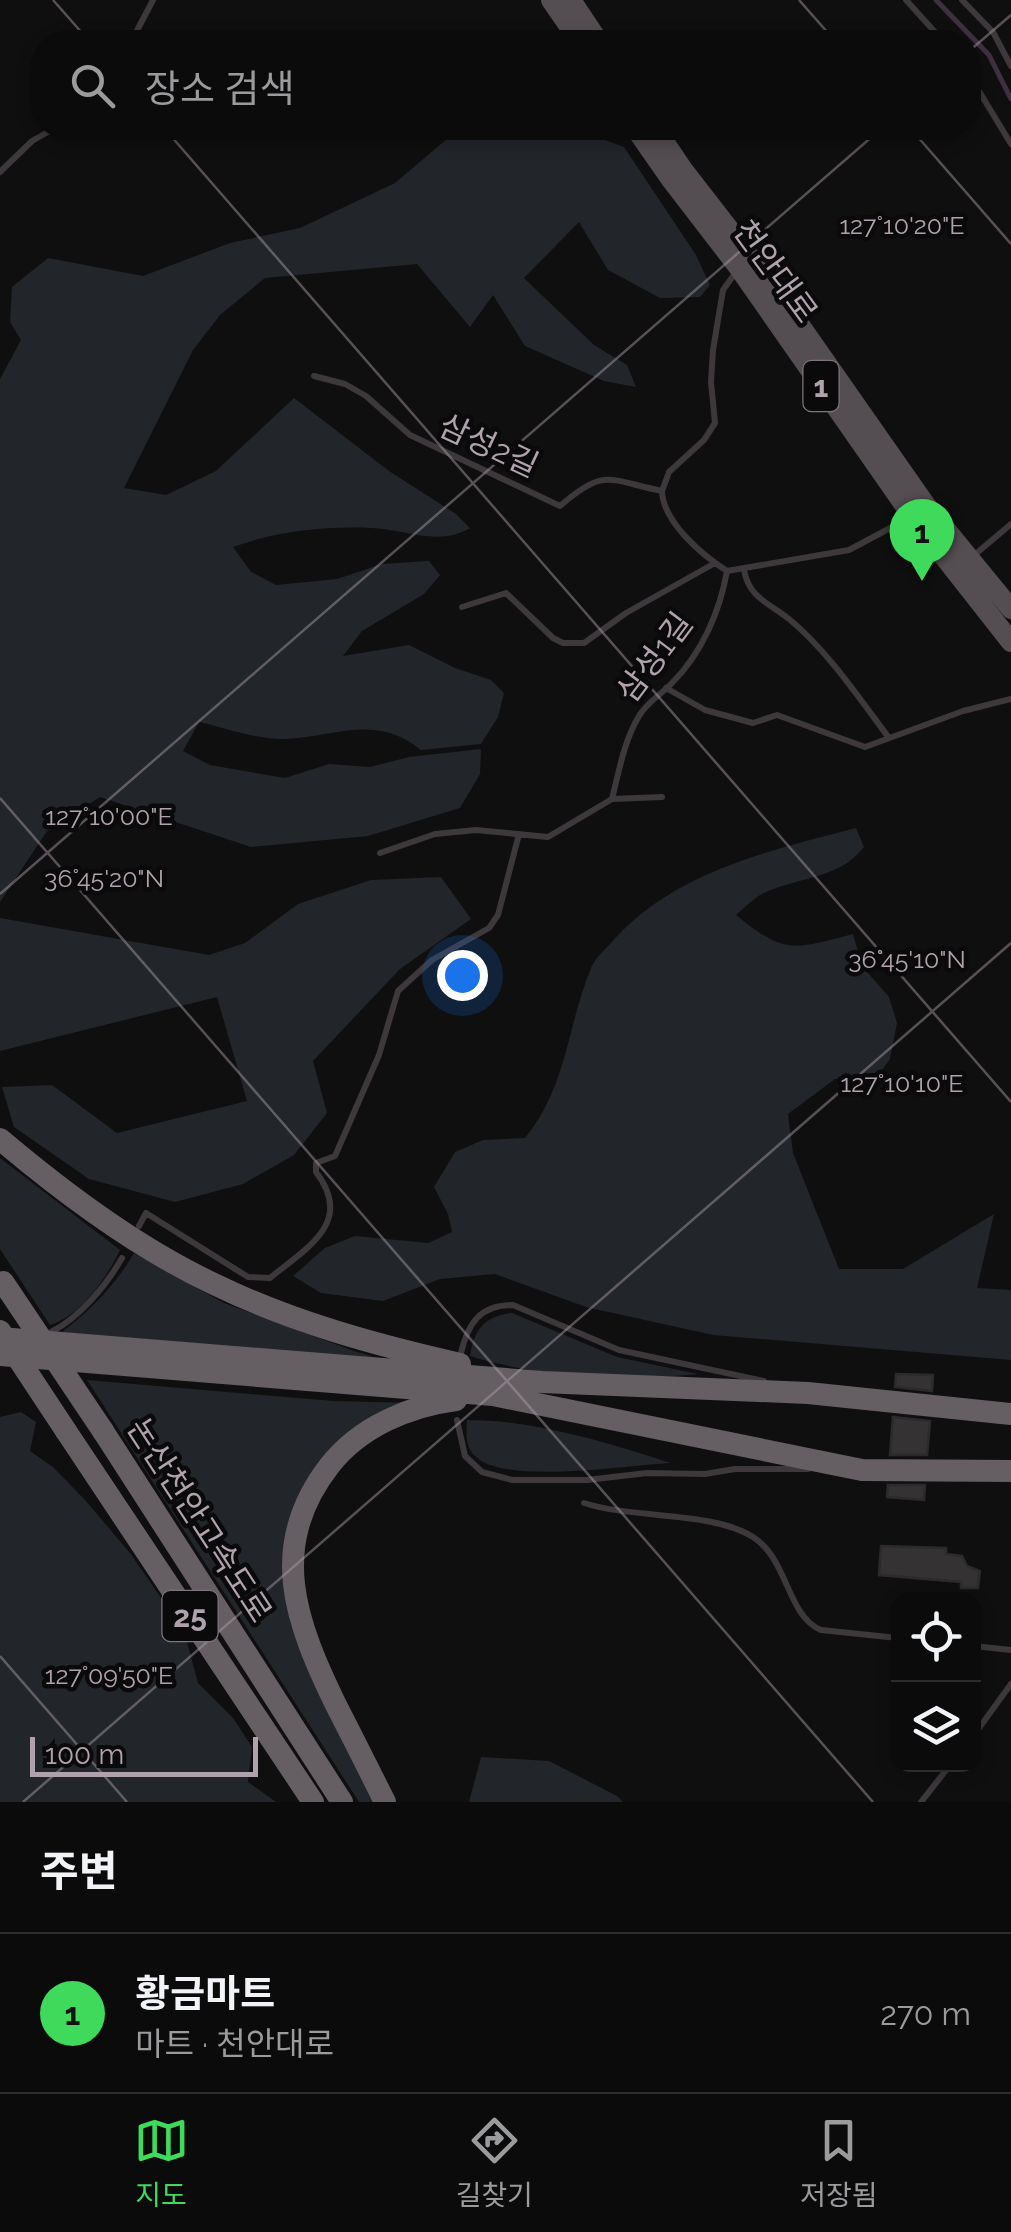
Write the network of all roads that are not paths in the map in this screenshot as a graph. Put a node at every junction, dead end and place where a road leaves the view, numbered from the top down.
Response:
1 (153, 0) edge
2 (550, 0) edge
3 (570, 0) edge
4 (906, 0) edge
5 (962, 0) edge
6 (138, 30) edge
7 (571, 30) edge
8 (591, 30) edge
9 (933, 30) edge
10 (1011, 66) edge
11 (981, 94) edge
12 (34, 140) edge
13 (643, 140) edge
14 (664, 140) edge
15 (1011, 144) edge
16 (0, 172) edge
17 (739, 268) junction
18 (314, 376) dead end
19 (662, 490) junction
20 (919, 510) junction
21 (1011, 524) edge
22 (715, 563) junction
23 (964, 565) junction
24 (728, 570) junction
25 (744, 570) junction
26 (462, 608) dead end
27 (1011, 609) edge
28 (1011, 642) edge
29 (666, 688) junction
30 (1011, 698) edge
31 (889, 738) junction
32 (662, 797) dead end
33 (612, 799) junction
34 (519, 834) junction
35 (380, 853) dead end
36 (0, 1138) edge
37 (140, 1226) dead end
38 (122, 1258) dead end
39 (2, 1279) edge
40 (0, 1332) edge
41 (462, 1353) dead end
42 (0, 1355) edge
43 (542, 1382) junction
44 (808, 1393) junction
45 (493, 1395) junction
46 (1011, 1414) edge
47 (456, 1420) dead end
48 (862, 1470) junction
49 (1011, 1471) edge
50 (584, 1503) dead end
51 (891, 1637) edge
52 (981, 1647) edge
53 (1011, 1650) edge
54 (1011, 1684) edge
55 (981, 1725) edge
56 (945, 1772) edge
57 (313, 1802) edge
58 (342, 1802) edge
59 (385, 1802) edge
60 (921, 1802) edge

1 - 6 lane
2 - 7 main road
3 - 8 main road
4 - 9 lane
5 - 10 lane
11 - 15 lane
12 - 16 lane
13 - 17 main road, 천안대로 / 1
14 - 20 main road, 천안대로 / 1
17 - 19 lane
17 - 20 main road, 천안대로 / 1
18 - 19 lane, 삼성2길
19 - 22 lane
20 - 23 main road, 천안대로 / 1
20 - 25 lane
21 - 23 lane
22 - 24 lane
22 - 26 lane
23 - 27 main road, 천안대로 / 1
23 - 28 main road, 천안대로 / 1
24 - 25 lane
24 - 29 lane, 삼성1길
25 - 31 lane
29 - 31 lane
29 - 33 lane, 삼성1길
30 - 31 lane
32 - 33 lane
33 - 34 lane
34 - 35 lane
34 - 37 lane
36 - 43 highway
38 - 40 lane
39 - 58 highway, 논산천안고속도로 / 25, bridge
40 - 43 highway
40 - 57 highway, 논산천안고속도로 / 25, bridge
41 - 44 lane
42 - 45 highway
43 - 44 highway
44 - 46 highway
45 - 48 highway
45 - 59 highway
47 - 48 lane
48 - 49 highway
50 - 51 lane
52 - 53 lane
54 - 55 lane
56 - 60 lane

